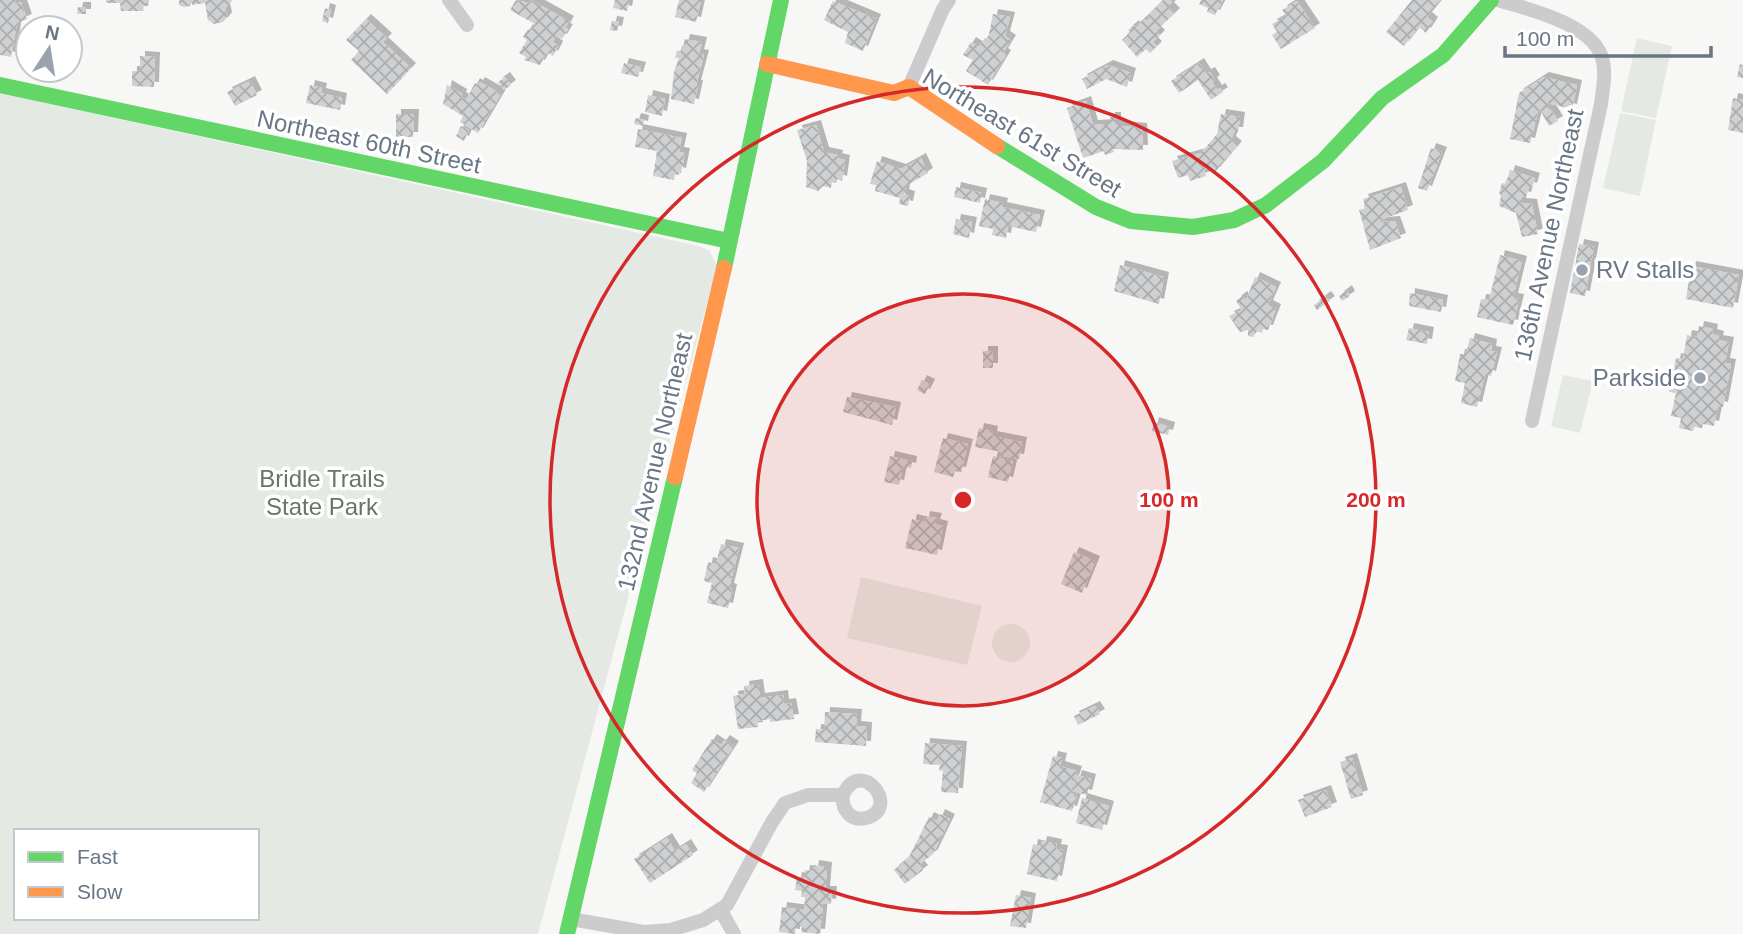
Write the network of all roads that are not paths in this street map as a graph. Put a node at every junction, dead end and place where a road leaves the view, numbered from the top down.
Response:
1 (449, 0) edge
2 (781, 0) edge
3 (949, 0) edge
4 (1491, 0) edge
5 (1497, 0) edge
6 (467, 25) dead end
7 (767, 65) junction
8 (0, 85) edge
9 (909, 88) junction
10 (729, 242) junction
11 (1532, 421) dead end
12 (843, 794) dead end
13 (720, 909) junction
14 (569, 927) edge
15 (687, 930) edge
16 (734, 934) edge

1 - 6 street
2 - 7 street, 132nd Avenue Northeast
3 - 9 street
4 - 9 street, Northeast 61st Street
5 - 11 street, 136th Avenue Northeast
7 - 9 street, Northeast 61st Street
7 - 10 street, 132nd Avenue Northeast
8 - 10 street, Northeast 60th Street
10 - 14 street, 132nd Avenue Northeast
12 - 13 street
13 - 15 street
13 - 16 street
14 - 15 street

